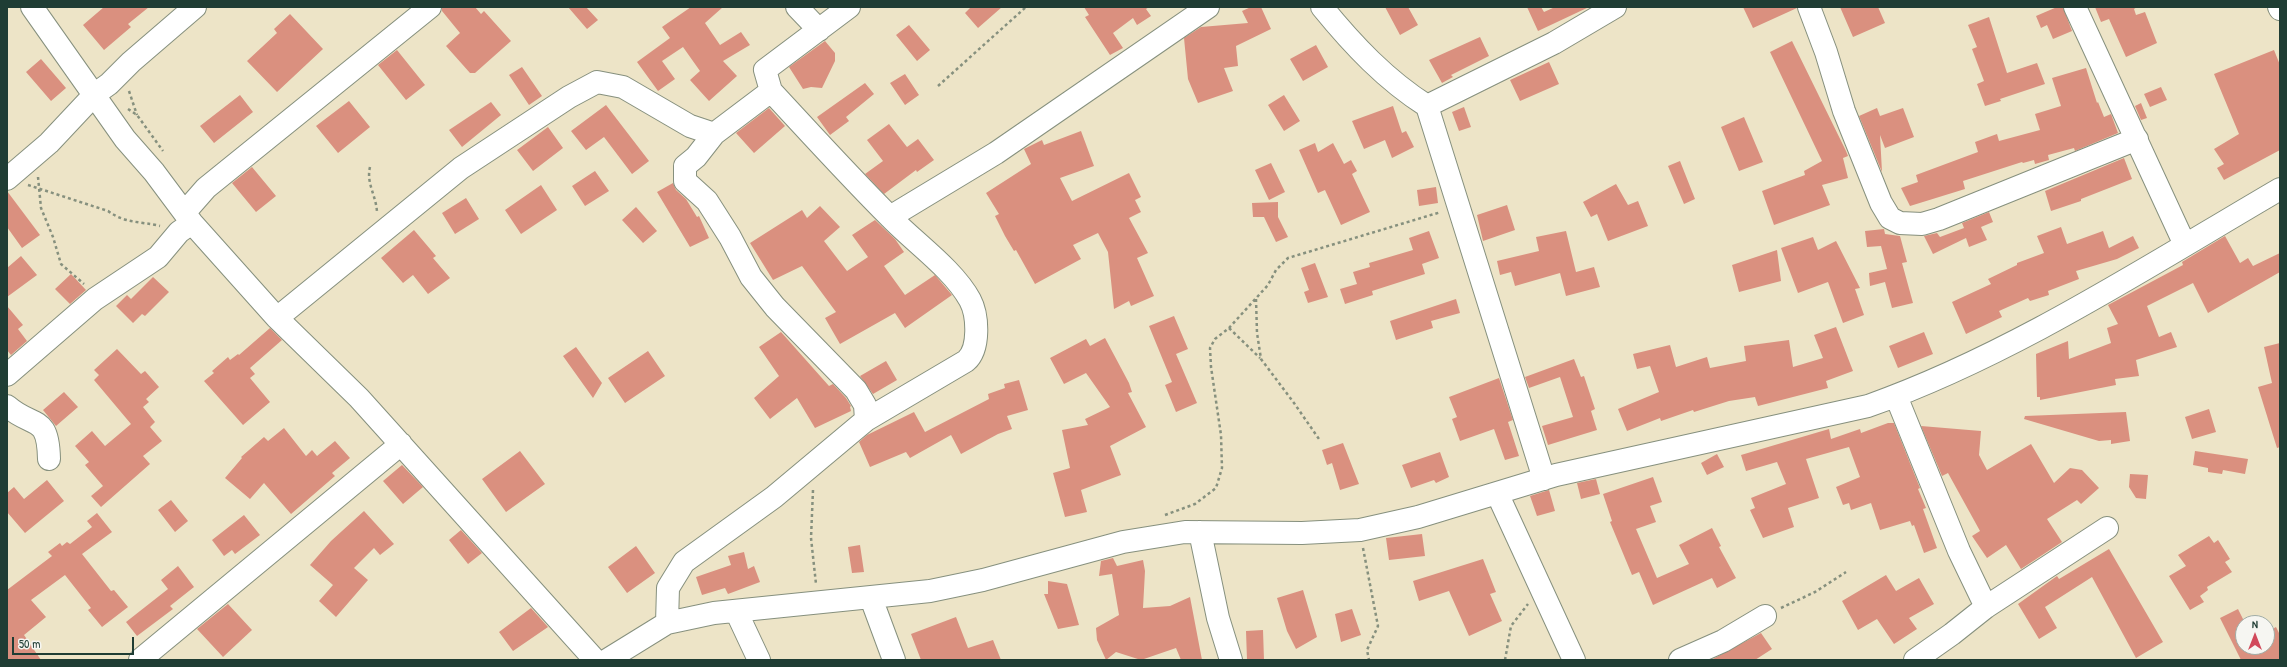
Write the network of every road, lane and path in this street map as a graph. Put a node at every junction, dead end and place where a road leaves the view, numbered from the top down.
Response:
1 (32, 7) edge
2 (195, 7) edge
3 (430, 7) edge
4 (797, 7) edge
5 (849, 7) edge
6 (1026, 7) edge
7 (1208, 7) edge
8 (1322, 7) edge
9 (1615, 7) edge
10 (1809, 7) edge
11 (2075, 7) edge
12 (819, 30) junction
13 (938, 86) dead end
14 (771, 91) junction
15 (95, 94) junction
16 (1427, 106) junction
17 (714, 134) junction
18 (2137, 139) junction
19 (370, 167) dead end
20 (16, 182) edge
21 (40, 187) junction
22 (2280, 189) edge
23 (1459, 207) junction
24 (890, 217) junction
25 (185, 223) junction
26 (373, 241) junction
27 (2185, 245) junction
28 (95, 299) junction
29 (1256, 299) junction
30 (277, 318) junction
31 (1229, 328) junction
32 (1261, 359) junction
33 (7, 375) edge
34 (1896, 396) junction
35 (7, 406) edge
36 (866, 420) junction
37 (1319, 440) dead end
38 (400, 444) junction
39 (49, 459) dead end
40 (1544, 479) junction
41 (815, 484) dead end
42 (1497, 493) junction
43 (1161, 516) dead end
44 (2107, 528) dead end
45 (1360, 530) junction
46 (1200, 532) junction
47 (1846, 572) dead end
48 (1543, 590) junction
49 (871, 598) junction
50 (818, 603) junction
51 (1986, 607) junction
52 (736, 611) junction
53 (1765, 616) joint
54 (668, 623) junction
55 (140, 660) edge
56 (595, 660) edge
57 (607, 660) edge
58 (758, 660) edge
59 (894, 660) edge
60 (1232, 660) edge
61 (1369, 660) edge
62 (1505, 660) edge
63 (1574, 660) edge
64 (1680, 660) edge
65 (1915, 660) edge

1 - 15 street
2 - 15 street
3 - 25 street
4 - 12 street
5 - 12 street
6 - 13 path
7 - 24 street
8 - 16 street
9 - 16 street
10 - 18 street
11 - 18 street
12 - 14 street
14 - 17 street
14 - 24 street
15 - 20 street
15 - 25 street
16 - 23 street
17 - 26 street
17 - 36 street
18 - 27 street
19 - 26 path
20 - 21 path
21 - 25 path
21 - 28 path
22 - 27 street
23 - 29 path
23 - 40 street
24 - 36 street
25 - 28 street
25 - 30 street
26 - 30 street
27 - 34 street
28 - 33 street
29 - 31 path
29 - 32 path
30 - 38 street
31 - 32 path
31 - 43 path
32 - 37 path
34 - 40 street
34 - 51 street
35 - 39 street
36 - 54 street
38 - 55 street
38 - 56 street
40 - 42 street
41 - 50 path
42 - 45 street
42 - 48 street
44 - 51 street
45 - 46 street
45 - 61 path
46 - 49 street
46 - 60 street
47 - 53 path
48 - 62 path
48 - 63 street
49 - 50 street
49 - 59 street
50 - 52 street
51 - 65 street
52 - 54 street
52 - 58 street
53 - 64 street
54 - 57 street

